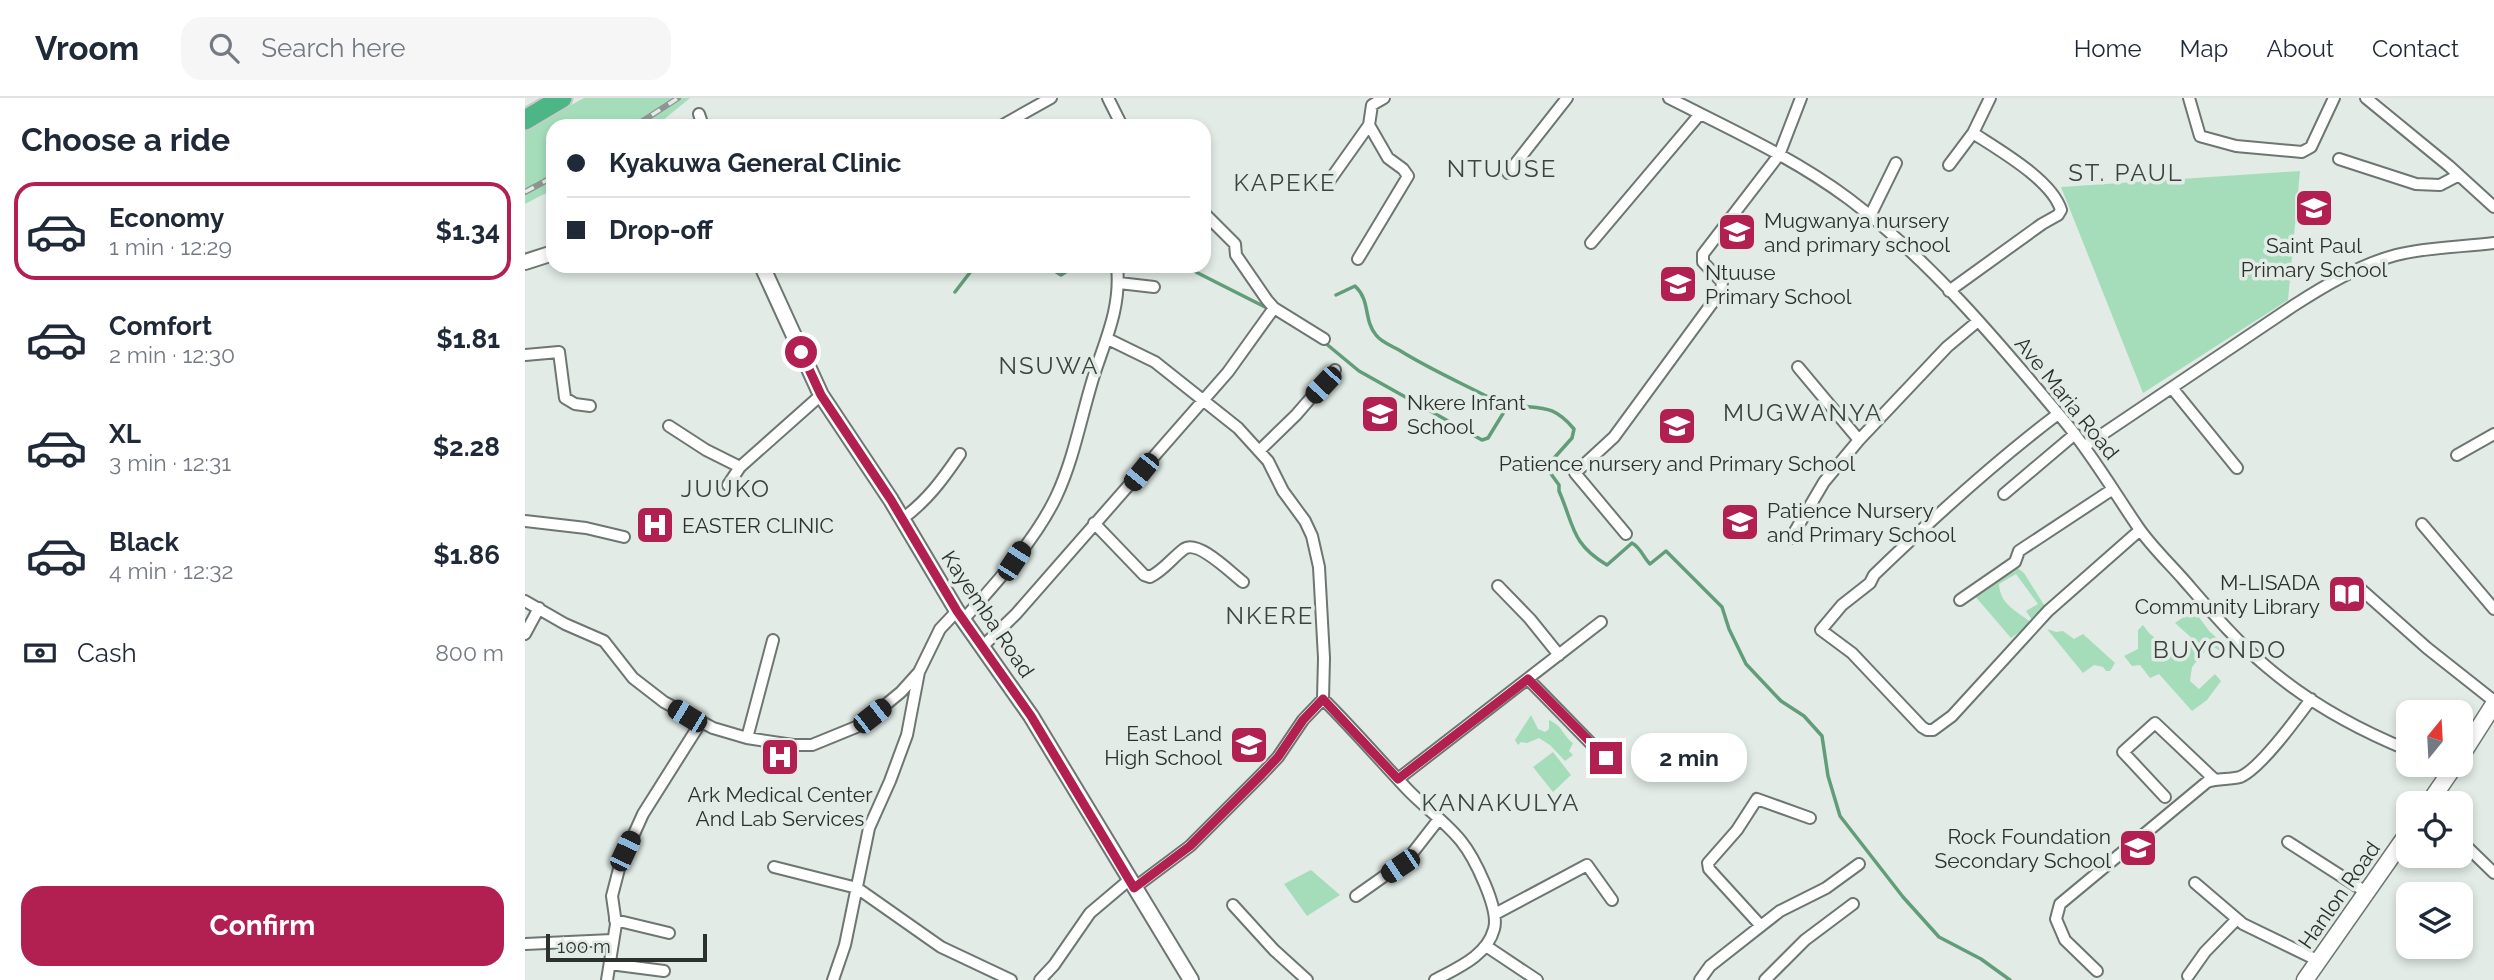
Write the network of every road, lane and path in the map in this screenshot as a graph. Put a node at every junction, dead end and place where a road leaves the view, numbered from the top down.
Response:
1 (562, 98) edge
2 (1051, 98) edge
3 (1108, 98) edge
4 (1567, 98) edge
5 (1669, 98) edge
6 (1801, 98) edge
7 (1990, 98) edge
8 (2189, 98) edge
9 (2334, 98) edge
10 (2366, 98) edge
11 (1379, 99) edge
12 (699, 114) dead end
13 (1700, 114) junction
14 (701, 119) edge
15 (1014, 119) edge
16 (1118, 119) edge
17 (525, 120) edge
18 (1369, 125) junction
19 (1973, 133) junction
20 (1779, 155) junction
21 (2339, 159) dead end
22 (1896, 163) dead end
23 (1949, 165) dead end
24 (1508, 173) dead end
25 (2459, 175) junction
26 (1325, 187) dead end
27 (2494, 207) edge
28 (1870, 216) junction
29 (1211, 220) edge
30 (1591, 243) dead end
31 (2494, 243) edge
32 (546, 255) edge
33 (1357, 259) dead end
34 (525, 262) edge
35 (765, 273) edge
36 (1118, 273) edge
37 (1119, 282) junction
38 (1154, 287) dead end
39 (1949, 291) junction
40 (1274, 308) junction
41 (1977, 321) junction
42 (1108, 339) junction
43 (1324, 340) dead end
44 (525, 355) edge
45 (1798, 367) dead end
46 (1335, 370) dead end
47 (2172, 388) junction
48 (821, 395) junction
49 (1203, 399) junction
50 (590, 406) dead end
51 (2058, 414) junction
52 (669, 426) dead end
53 (2075, 434) junction
54 (2494, 434) edge
55 (1859, 440) junction
56 (2085, 446) junction
57 (1259, 451) junction
58 (960, 454) dead end
59 (2457, 455) dead end
60 (740, 467) junction
61 (2237, 468) dead end
62 (727, 485) dead end
63 (2113, 489) junction
64 (2004, 494) dead end
65 (902, 519) junction
66 (525, 521) edge
67 (1094, 523) junction
68 (2422, 524) dead end
69 (2140, 530) junction
70 (1626, 534) dead end
71 (624, 537) dead end
72 (1791, 538) dead end
73 (1243, 582) dead end
74 (2355, 584) dead end
75 (1498, 586) dead end
76 (1960, 600) dead end
77 (525, 601) edge
78 (539, 608) junction
79 (2494, 609) edge
80 (960, 616) junction
81 (1601, 622) dead end
82 (525, 634) edge
83 (773, 640) dead end
84 (982, 647) junction
85 (1559, 655) junction
86 (919, 672) junction
87 (1528, 679) junction
88 (1323, 699) junction
89 (2311, 699) junction
90 (2494, 703) edge
91 (701, 722) junction
92 (2473, 734) edge
93 (747, 738) junction
94 (2396, 745) edge
95 (1611, 764) dead end
96 (1398, 779) junction
97 (2214, 779) junction
98 (2165, 797) dead end
99 (1810, 818) dead end
100 (1439, 819) junction
101 (2288, 842) dead end
102 (2396, 850) edge
103 (2473, 853) edge
104 (1859, 864) dead end
105 (774, 867) dead end
106 (2494, 873) edge
107 (2195, 883) dead end
108 (1131, 884) junction
109 (857, 888) junction
110 (2366, 892) junction
111 (1356, 896) dead end
112 (1612, 900) dead end
113 (1853, 904) dead end
114 (1233, 905) dead end
115 (1495, 914) junction
116 (2237, 919) junction
117 (615, 920) junction
118 (1761, 926) junction
119 (669, 933) dead end
120 (612, 940) junction
121 (525, 944) edge
122 (1486, 946) junction
123 (2319, 961) junction
124 (610, 964) junction
125 (664, 971) dead end
126 (2097, 971) dead end
127 (2188, 975) dead end
128 (607, 980) edge
129 (833, 980) edge
130 (1011, 980) edge
131 (1039, 980) edge
132 (1191, 980) edge
133 (1307, 980) edge
134 (1435, 980) edge
135 (1537, 980) edge
136 (1700, 980) edge
137 (1765, 980) edge
138 (2305, 980) edge

1 - 17 highway
2 - 15 street
3 - 16 street
4 - 24 street
5 - 13 street, Ave Maria Road
6 - 20 street
7 - 19 street
8 - 9 street
10 - 25 street
11 - 18 street
12 - 14 street
13 - 20 street, Ave Maria Road
13 - 30 street
18 - 26 street
18 - 33 street
19 - 23 street
19 - 39 street
20 - 28 street, Ave Maria Road
20 - 70 street
21 - 25 street
22 - 28 street
25 - 27 street
28 - 39 street, Ave Maria Road
29 - 40 street
31 - 47 street
32 - 34 street
35 - 48 street, Kayemba Road
36 - 37 street
37 - 38 street
37 - 42 street
39 - 41 street, Ave Maria Road
40 - 43 street
40 - 49 street
41 - 51 street, Ave Maria Road
41 - 55 street
42 - 49 street
42 - 80 street
44 - 50 street
45 - 55 street
46 - 57 street
47 - 56 street
47 - 61 street
48 - 60 street
48 - 65 street, Kayemba Road
49 - 57 street
49 - 67 street
51 - 53 street, Ave Maria Road
51 - 69 street
52 - 60 street
53 - 56 street, Ave Maria Road
53 - 64 street
54 - 59 street
55 - 72 street
56 - 63 street, Ave Maria Road
57 - 88 street
58 - 65 street
60 - 62 street
63 - 69 street, Ave Maria Road
63 - 76 street
65 - 80 street, Kayemba Road
66 - 71 street
67 - 73 street
67 - 84 street
68 - 79 street
69 - 89 street, Ave Maria Road
74 - 90 street
75 - 85 street
77 - 78 street
78 - 82 street
78 - 91 street
80 - 84 street, Kayemba Road
80 - 86 street
81 - 85 street
83 - 93 street
84 - 108 street, Kayemba Road
85 - 87 street
86 - 93 street
86 - 109 street
87 - 95 street
87 - 96 street
88 - 96 street
88 - 108 street
89 - 94 street, Ave Maria Road
89 - 97 street
90 - 92 main road
91 - 93 street
91 - 117 street
96 - 100 street
97 - 98 street
97 - 126 street
99 - 118 street
100 - 111 street
100 - 115 street
101 - 110 street
102 - 110 main road, Hanlon Road
103 - 106 street
104 - 118 street
105 - 109 street
107 - 116 street
108 - 131 street
108 - 132 street, Kayemba Road
109 - 129 street
109 - 130 street
110 - 123 main road, Hanlon Road
112 - 115 street
113 - 137 street
114 - 133 street
115 - 122 street
116 - 123 street
116 - 127 street
117 - 119 street
117 - 120 street
118 - 136 street
120 - 121 street
120 - 124 street
122 - 134 street
122 - 135 street
123 - 138 main road, Hanlon Road
124 - 125 street
124 - 128 street

